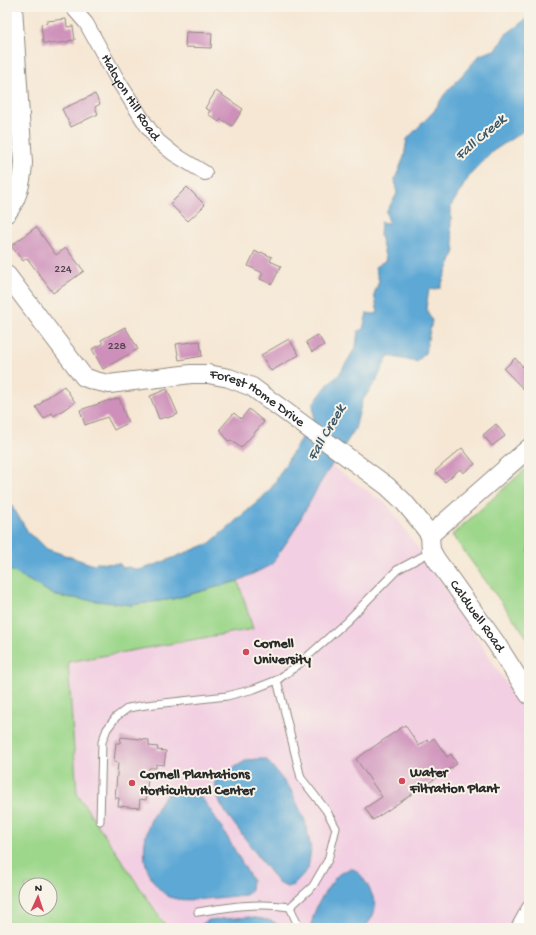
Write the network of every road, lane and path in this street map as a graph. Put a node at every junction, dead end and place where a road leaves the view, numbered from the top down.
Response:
1 (13, 7) edge
2 (72, 7) edge
3 (205, 173) dead end
4 (7, 213) edge
5 (7, 275) edge
6 (529, 448) edge
7 (430, 542) junction
8 (277, 680) junction
9 (529, 695) edge
10 (100, 821) dead end
11 (290, 907) junction
12 (529, 908) edge
13 (198, 912) dead end
14 (299, 928) edge
15 (518, 928) edge

1 - 4 street
2 - 3 street, Halcyon Hill Road
5 - 7 street, Forest Home Drive
6 - 7 street
7 - 8 lane
7 - 9 street, Caldwell Road
8 - 10 lane
8 - 11 lane
11 - 13 lane
11 - 14 lane
12 - 15 street

